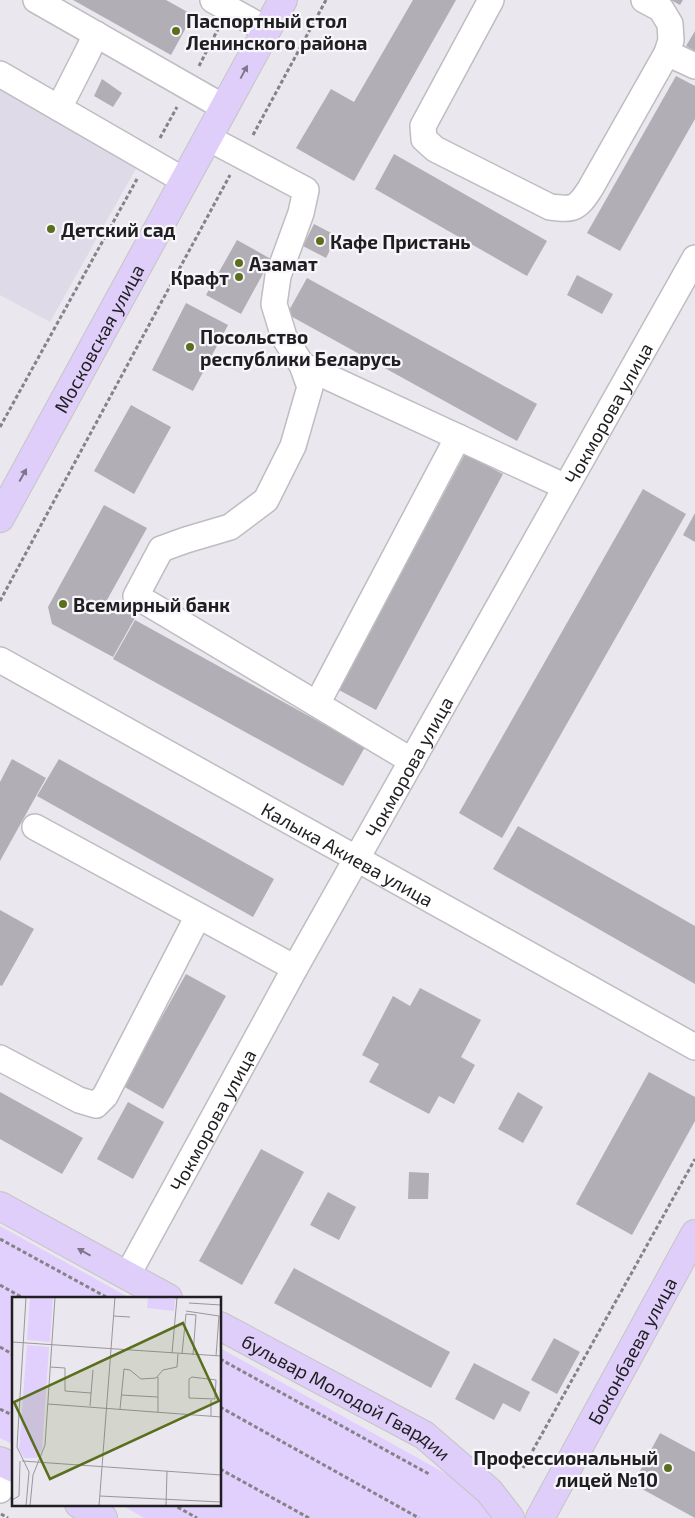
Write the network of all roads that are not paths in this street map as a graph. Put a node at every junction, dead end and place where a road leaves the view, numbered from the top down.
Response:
1 (36, 0) edge
2 (283, 0) edge
3 (491, 0) edge
4 (644, 0) edge
5 (221, 4) edge
6 (267, 30) junction
7 (96, 34) junction
8 (667, 53) junction
9 (695, 66) edge
10 (0, 74) edge
11 (59, 108) junction
12 (225, 108) junction
13 (208, 138) junction
14 (185, 181) junction
15 (695, 258) edge
16 (302, 365) junction
17 (458, 437) junction
18 (566, 488) junction
19 (0, 518) edge
20 (0, 660) edge
21 (317, 704) junction
22 (412, 761) junction
23 (35, 827) dead end
24 (356, 860) junction
25 (198, 916) junction
26 (296, 968) junction
27 (695, 1048) edge
28 (0, 1058) edge
29 (0, 1206) edge
30 (695, 1234) edge
31 (127, 1276) junction
32 (166, 1297) edge
33 (221, 1327) edge
34 (0, 1460) edge
35 (12, 1468) edge
36 (12, 1472) edge
37 (0, 1490) edge
38 (82, 1506) edge
39 (103, 1518) edge
40 (510, 1518) edge
41 (540, 1518) edge

1 - 7 street
2 - 6 main road, Московская улица
3 - 8 street
4 - 8 street
5 - 6 street
12 -> 6 main road, Московская улица
7 - 11 street
7 - 12 street
8 - 9 street
10 - 11 street
11 - 14 street
12 - 13 main road, Московская улица
13 - 14 main road, Московская улица
13 - 16 street
19 -> 14 main road, Московская улица
15 - 18 street, Чокморова улица
16 - 17 street
16 - 21 street
17 - 18 street
17 - 21 street
18 - 22 street, Чокморова улица
20 - 24 street, Калыка Акиева улица
21 - 22 street
22 - 24 street, Чокморова улица
23 - 25 street
24 - 26 street, Чокморова улица
24 - 27 street, Калыка Акиева улица
25 - 26 street
25 - 28 street
26 - 31 street, Чокморова улица
31 -> 29 main road
30 - 41 main road, Боконбаева улица
31 - 32 main road
33 - 40 main road, бульвар Молодой Гвардии
34 - 35 main road
36 - 37 street
38 - 39 main road

